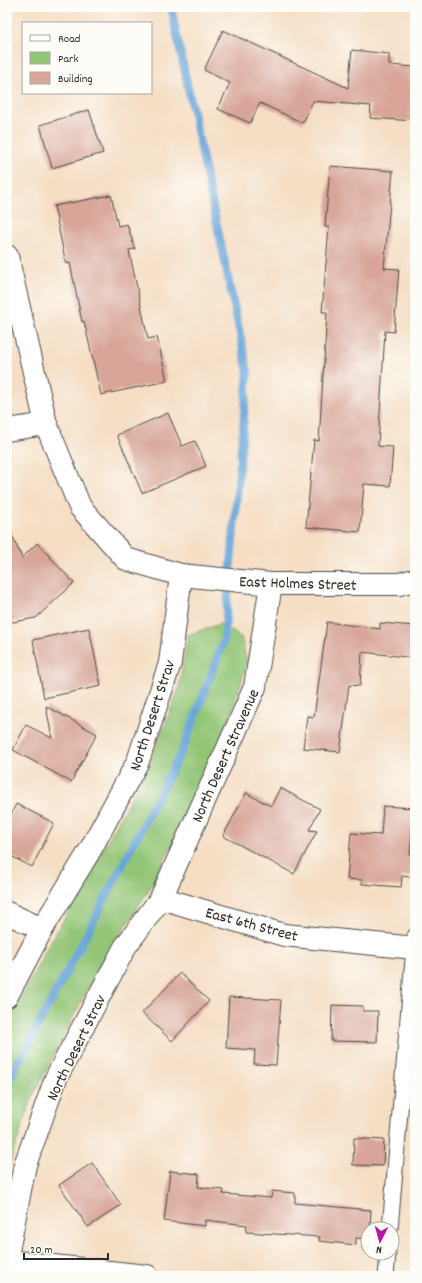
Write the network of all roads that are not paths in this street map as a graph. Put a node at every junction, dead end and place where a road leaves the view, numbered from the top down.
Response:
1 (7, 256) edge
2 (46, 424) junction
3 (7, 430) edge
4 (181, 574) junction
5 (415, 580) edge
6 (271, 584) junction
7 (161, 898) junction
8 (7, 913) edge
9 (42, 929) junction
10 (415, 944) edge
11 (7, 996) edge
12 (391, 1221) edge
13 (7, 1256) edge
14 (7, 1261) edge
15 (387, 1261) edge
16 (148, 1276) edge
17 (386, 1276) edge

1 - 2 street
2 - 3 street
2 - 4 street
4 - 6 street, East Holmes Street
4 - 9 street, North Desert Strav
5 - 6 street, East Holmes Street
6 - 7 street, North Desert Stravenue
7 - 10 street, East 6th Street
7 - 13 street, North Desert Strav
8 - 9 street
9 - 11 street, North Desert Strav
10 - 12 lane
14 - 16 street
15 - 17 lane

